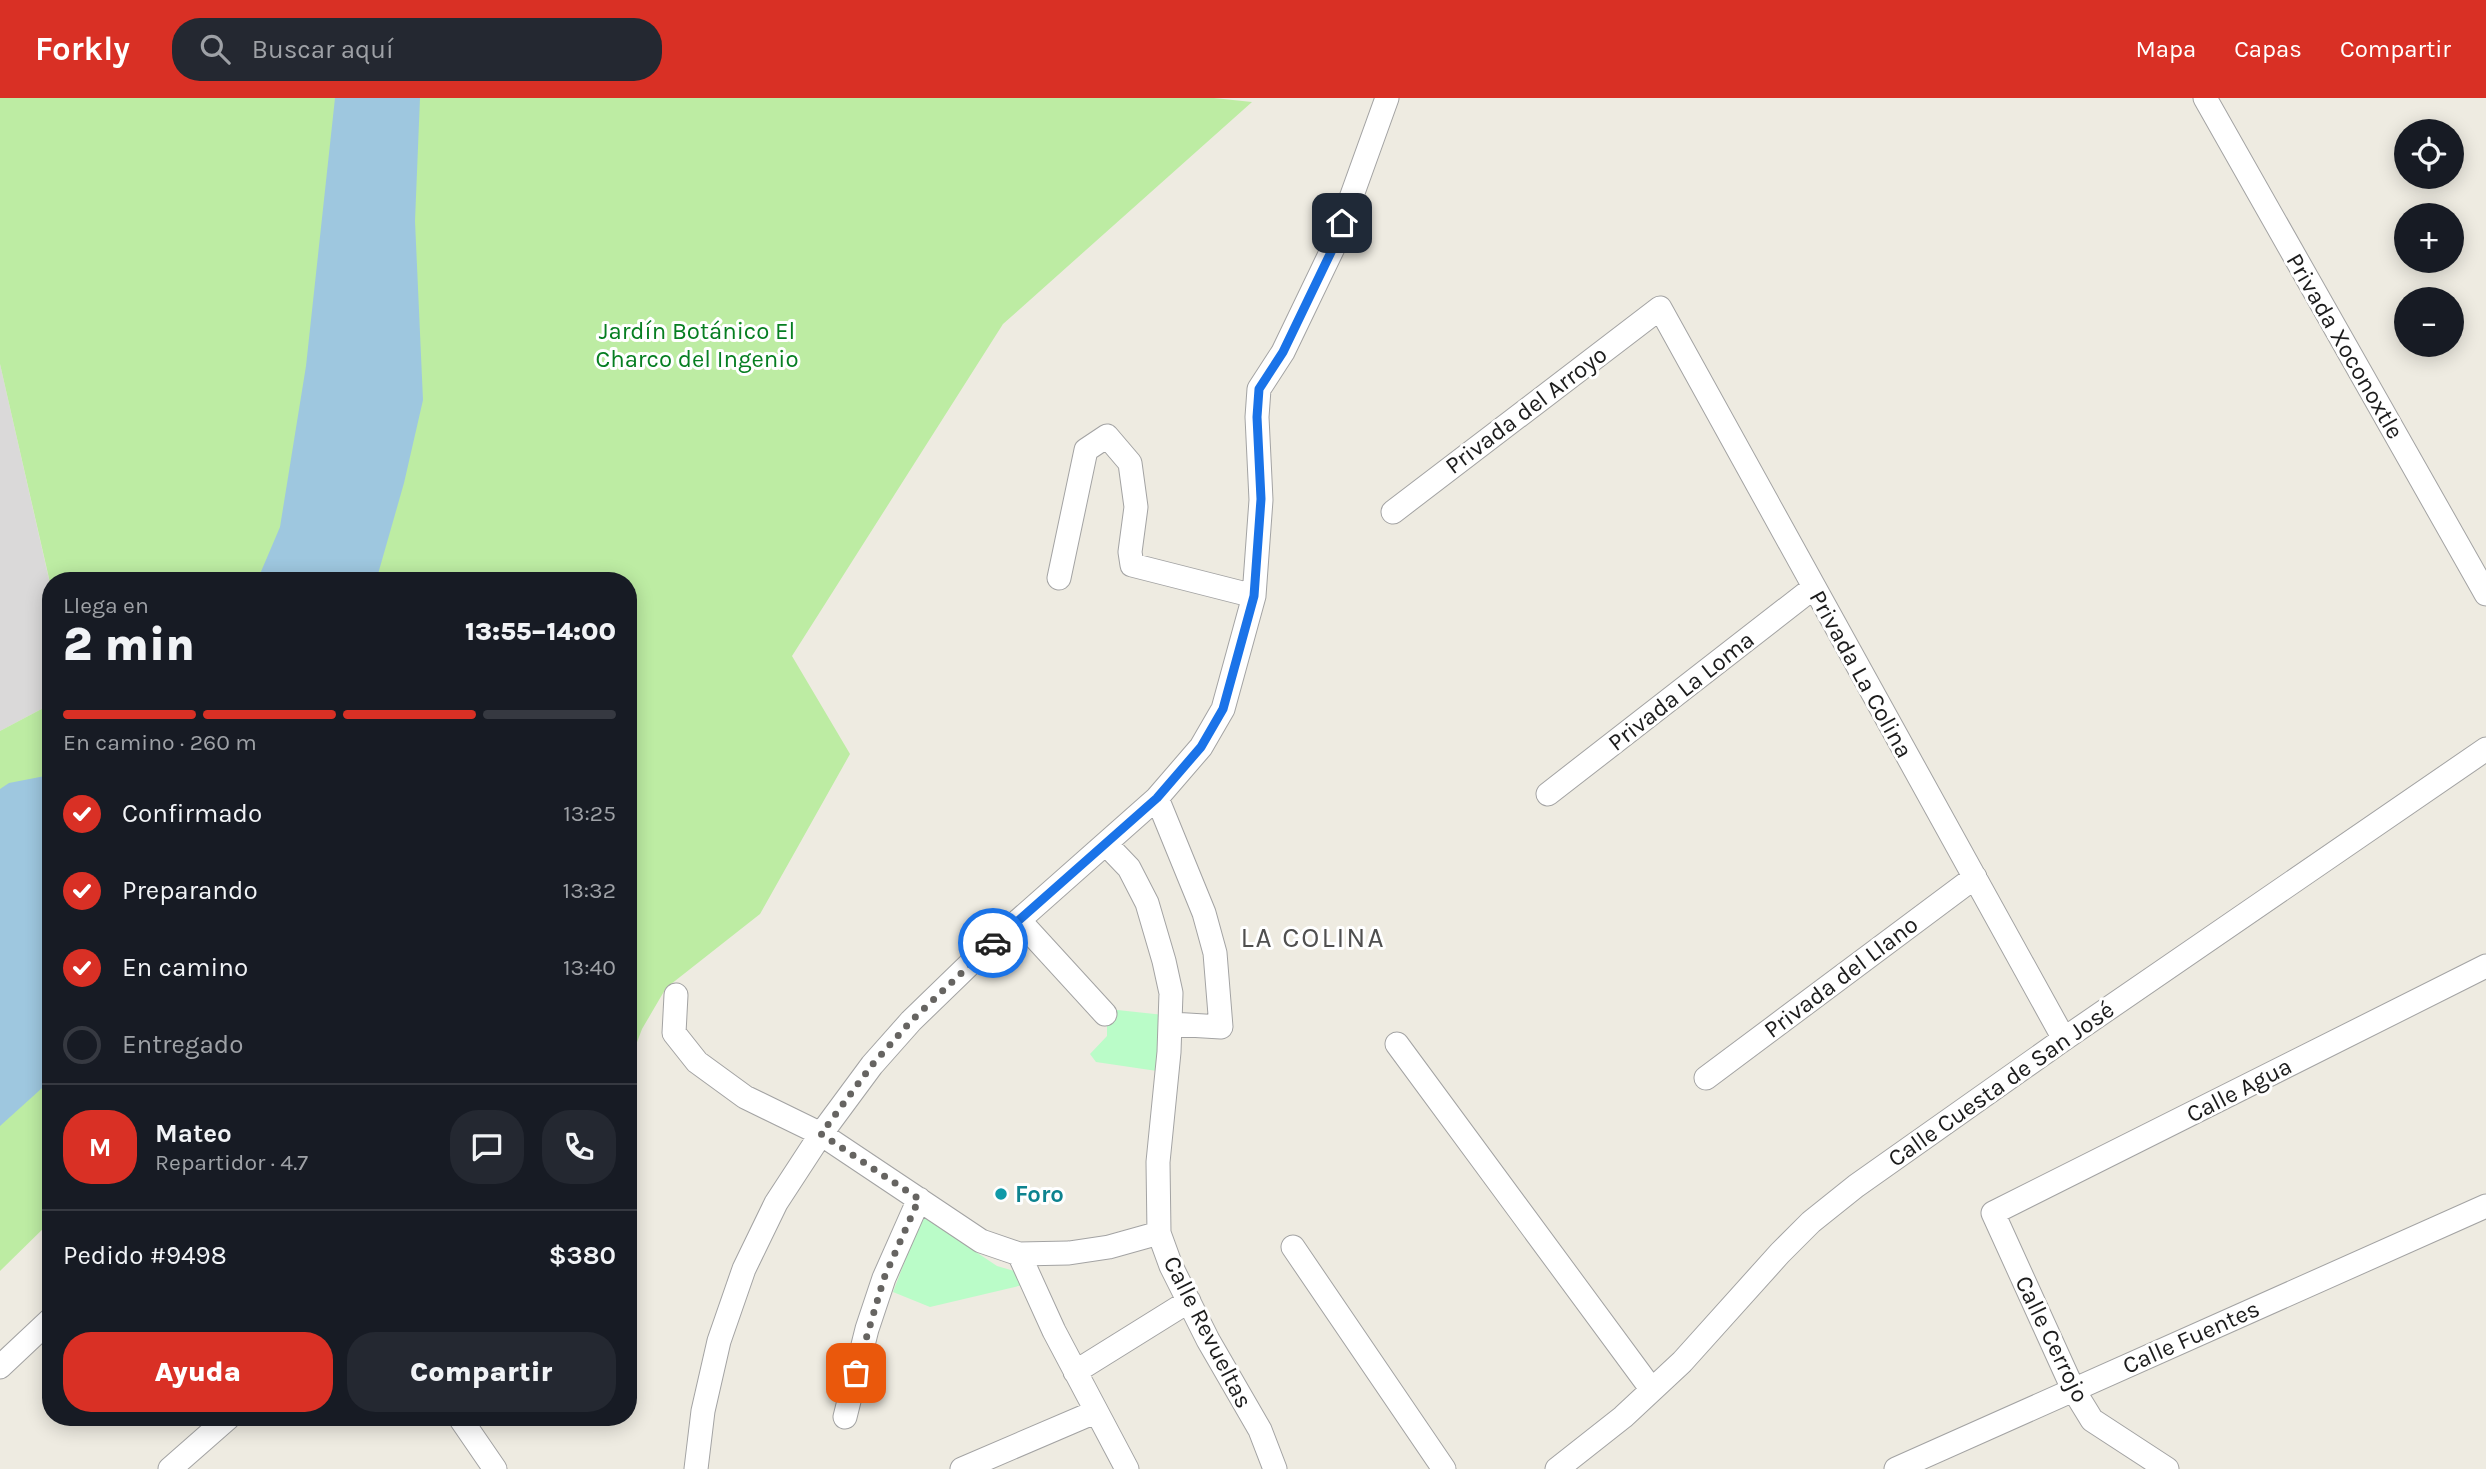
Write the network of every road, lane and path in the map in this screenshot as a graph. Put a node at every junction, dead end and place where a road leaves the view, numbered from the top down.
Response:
1 (1387, 98) edge
2 (2205, 98) edge
3 (1660, 308) joint
4 (1393, 512) dead end
5 (1059, 578) dead end
6 (1814, 588) junction
7 (2486, 594) edge
8 (1254, 596) junction
9 (2486, 749) edge
10 (1548, 794) dead end
11 (1157, 798) junction
12 (1106, 844) junction
13 (1975, 877) junction
14 (1019, 920) junction
15 (2486, 966) edge
16 (676, 995) dead end
17 (1105, 1014) dead end
18 (1171, 1024) junction
19 (2064, 1039) junction
20 (1397, 1044) dead end
21 (1706, 1078) dead end
22 (821, 1134) junction
23 (919, 1199) junction
24 (2486, 1206) edge
25 (1993, 1213) joint
26 (1159, 1233) junction
27 (1293, 1248) dead end
28 (1019, 1254) junction
29 (1189, 1301) junction
30 (42, 1327) edge
31 (0, 1367) edge
32 (1075, 1372) junction
33 (2073, 1389) junction
34 (1652, 1390) junction
35 (1095, 1412) junction
36 (845, 1417) dead end
37 (219, 1426) edge
38 (465, 1426) edge
39 (170, 1469) edge
40 (495, 1469) edge
41 (696, 1469) edge
42 (962, 1469) edge
43 (1127, 1469) edge
44 (1275, 1469) edge
45 (1444, 1469) edge
46 (1557, 1469) edge
47 (1896, 1469) edge
48 (2167, 1469) edge

1 - 8 street
2 - 7 street, Privada Xoconoxtle
3 - 4 street, Privada del Arroyo
3 - 6 street, Privada La Colina
5 - 8 street
6 - 10 street, Privada La Loma
6 - 13 street, Privada La Colina
8 - 11 street
9 - 19 street, Calle Cuesta de San José
11 - 12 street
11 - 18 street
12 - 14 street
12 - 18 street, Calle Revueltas
13 - 19 street, Privada La Colina
13 - 21 street, Privada del Llano
14 - 17 street
14 - 22 street
15 - 25 street, Calle Agua
16 - 22 street
18 - 26 street, Calle Revueltas
19 - 34 street, Calle Cuesta de San José
20 - 34 street
22 - 23 street
22 - 41 street
23 - 28 street
23 - 36 street
24 - 33 street, Calle Fuentes
25 - 33 street, Calle Cerrojo
26 - 28 street
26 - 29 street, Calle Revueltas
27 - 45 street
28 - 32 street
29 - 32 street
29 - 44 street, Calle Revueltas
30 - 31 street
32 - 35 street
33 - 47 street, Calle Fuentes
33 - 48 street, Calle Cerrojo
34 - 46 street, Calle Cuesta de San José
35 - 42 street
35 - 43 street
37 - 39 street
38 - 40 street

